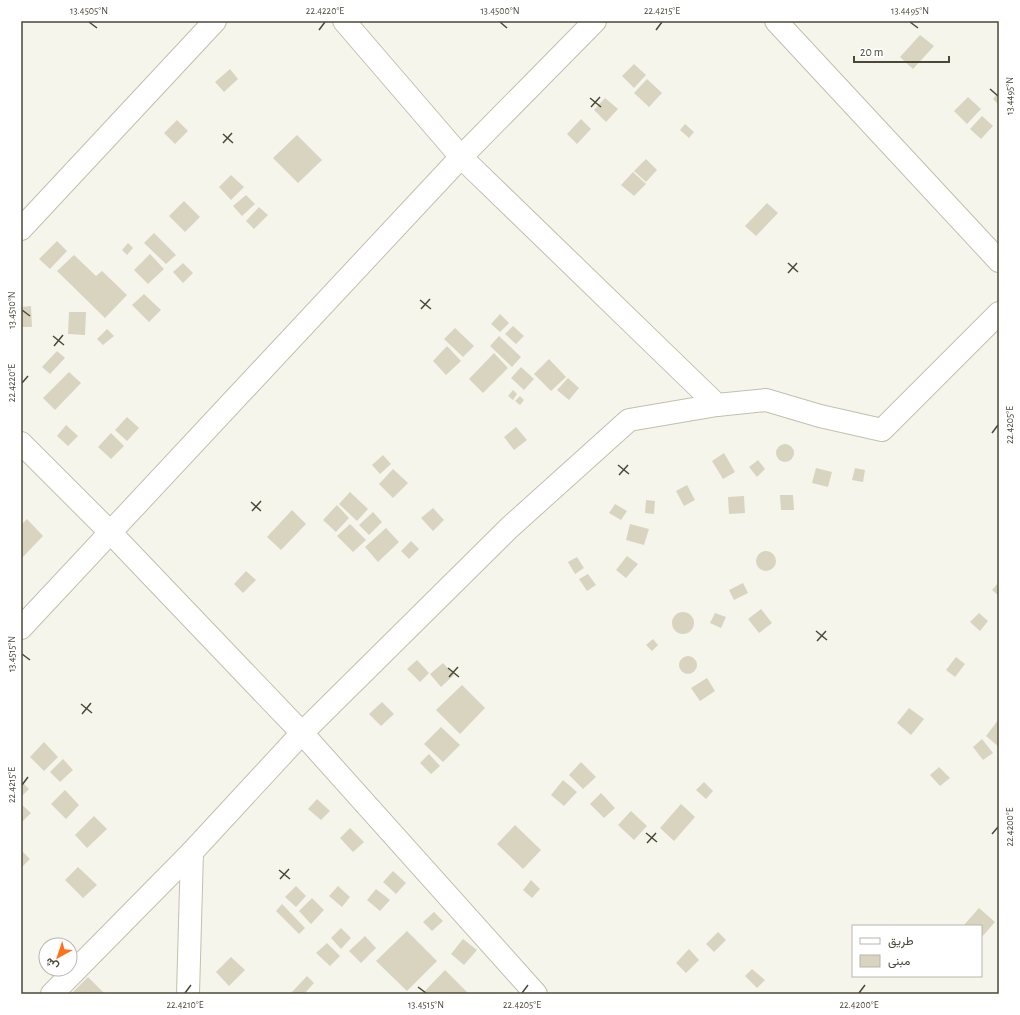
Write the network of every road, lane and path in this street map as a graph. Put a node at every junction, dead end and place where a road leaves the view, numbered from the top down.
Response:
1 (215, 21) edge
2 (344, 21) edge
3 (595, 21) edge
4 (776, 21) edge
5 (461, 157) junction
6 (21, 229) edge
7 (999, 261) edge
8 (999, 313) edge
9 (717, 405) junction
10 (21, 443) edge
11 (110, 532) junction
12 (21, 628) edge
13 (302, 733) junction
14 (192, 852) junction
15 (52, 994) edge
16 (188, 994) edge
17 (536, 994) edge

1 - 6 street
2 - 5 street
3 - 5 street
4 - 7 street
5 - 9 street
5 - 11 street
8 - 9 street
9 - 13 street
10 - 11 street
11 - 12 street
11 - 13 street
13 - 14 street
13 - 17 street
14 - 15 street
14 - 16 street

